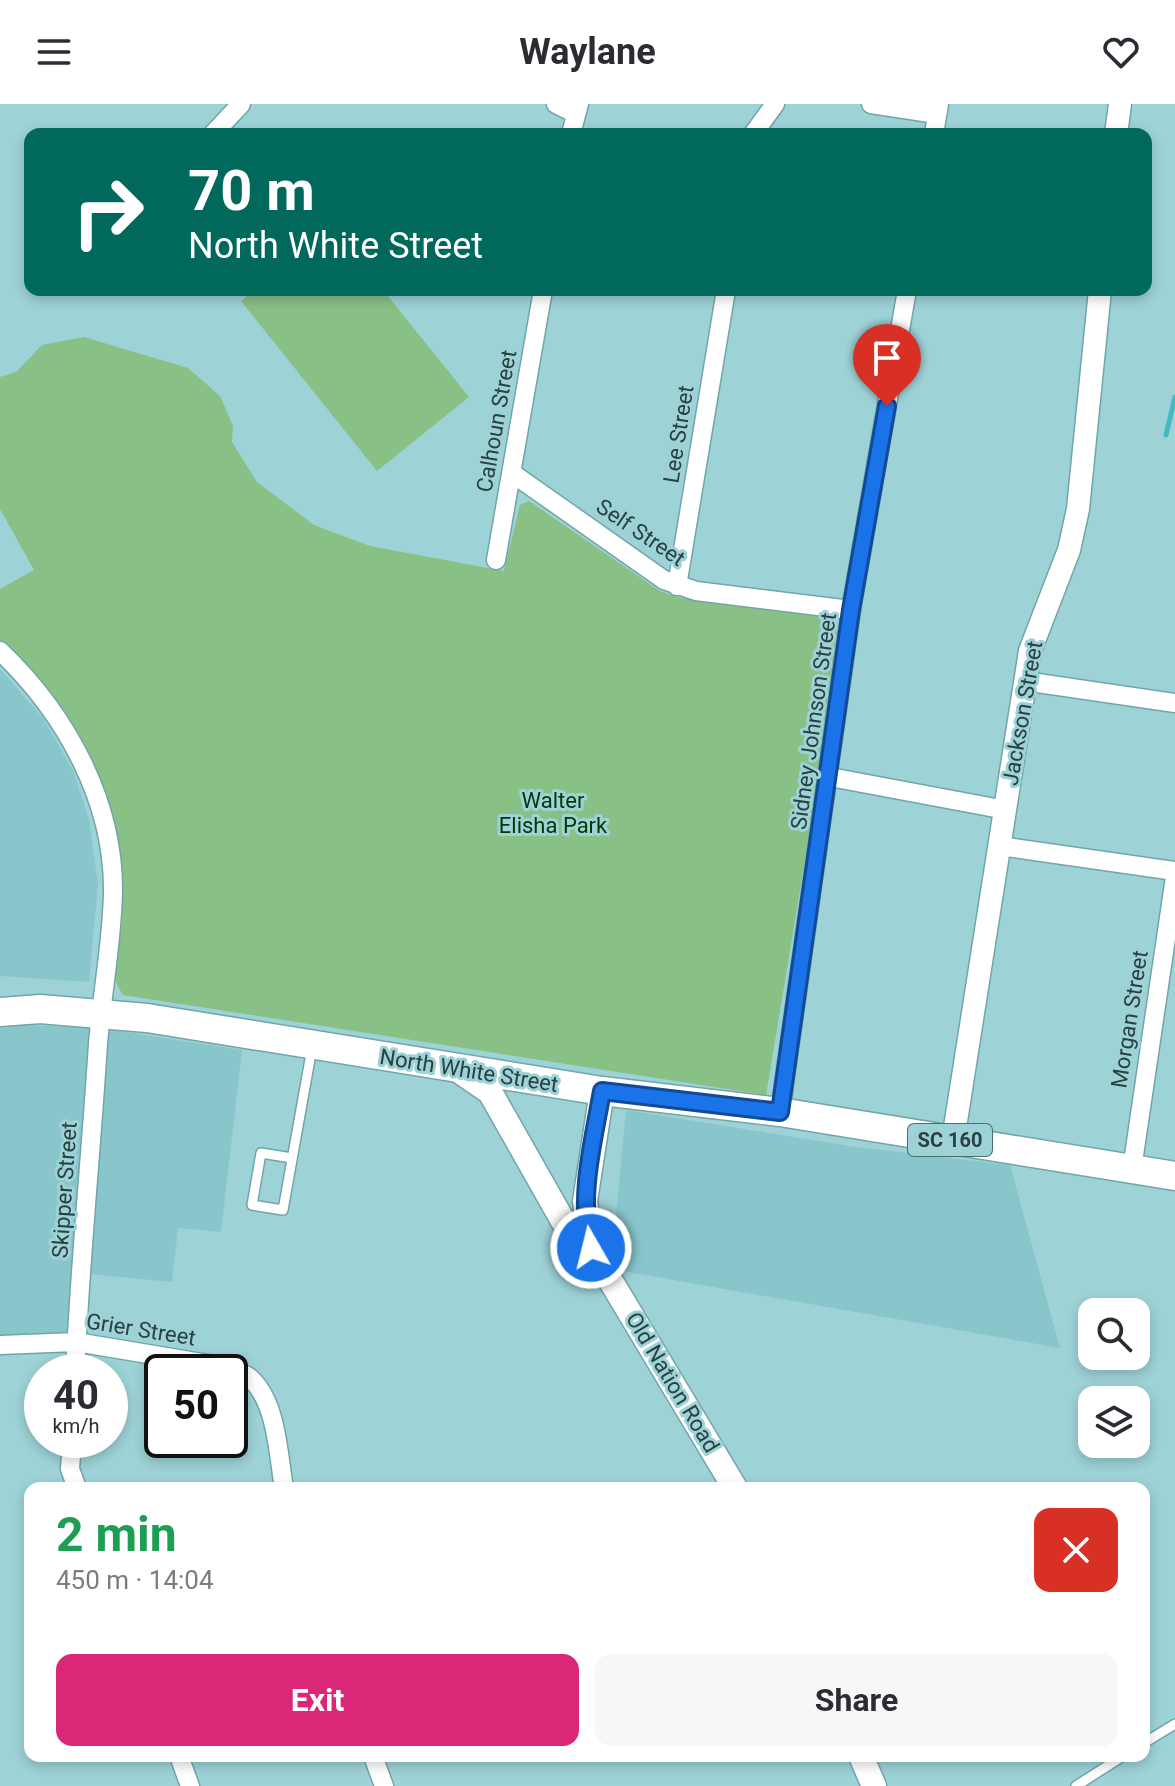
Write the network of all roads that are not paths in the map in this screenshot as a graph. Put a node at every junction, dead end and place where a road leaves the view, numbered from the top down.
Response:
1 (241, 104) edge
2 (556, 104) edge
3 (775, 104) edge
4 (871, 104) edge
5 (1120, 104) edge
6 (577, 109) edge
7 (938, 109) edge
8 (219, 128) edge
9 (757, 128) edge
10 (1117, 128) edge
11 (542, 296) edge
12 (725, 296) edge
13 (906, 296) edge
14 (1099, 296) edge
15 (512, 473) junction
16 (496, 560) dead end
17 (677, 586) junction
18 (851, 610) junction
19 (0, 651) edge
20 (1024, 681) junction
21 (1175, 703) edge
22 (830, 777) junction
23 (1006, 810) junction
24 (1000, 846) junction
25 (1175, 874) edge
26 (0, 1012) edge
27 (101, 1012) junction
28 (313, 1044) junction
29 (455, 1067) junction
30 (602, 1091) junction
31 (780, 1112) junction
32 (953, 1140) junction
33 (292, 1158) junction
34 (1132, 1169) junction
35 (1175, 1176) edge
36 (591, 1248) junction
37 (76, 1342) junction
38 (0, 1345) edge
39 (76, 1354) edge
40 (71, 1458) edge
41 (75, 1482) edge
42 (283, 1482) edge
43 (731, 1482) edge
44 (1175, 1724) edge
45 (1150, 1739) edge
46 (181, 1762) edge
47 (375, 1762) edge
48 (864, 1762) edge
49 (1114, 1762) edge
50 (190, 1786) edge
51 (384, 1786) edge
52 (874, 1786) edge
53 (1076, 1786) edge

1 - 8 street
2 - 6 street
3 - 9 street
4 - 7 street
5 - 10 street
11 - 15 street, Calhoun Street
12 - 17 street, Lee Street
13 - 18 street, Sidney Johnson Street
14 - 20 street, Jackson Street
15 - 16 street, Calhoun Street
15 - 17 street, Self Street
17 - 18 street, Self Street
18 - 22 street, Sidney Johnson Street
19 - 27 street, Skipper Street
20 - 21 street
20 - 23 street, Jackson Street
22 - 23 street
22 - 31 street, Sidney Johnson Street
23 - 24 street, Jackson Street
24 - 25 street
24 - 32 street, Jackson Street
25 - 34 street, Morgan Street
26 - 27 main road, North White Street
27 - 28 main road, North White Street
27 - 37 street, Skipper Street
28 - 29 main road, North White Street
28 - 33 lane
29 - 30 main road, North White Street
29 - 36 main road
30 - 31 main road, North White Street / SC 160
30 - 36 main road, Old Nation Road
31 - 32 main road, North White Street / SC 160
32 - 34 main road, North White Street / SC 160
33 - 33 lane
34 - 35 main road, North White Street / SC 160
36 - 43 main road, Old Nation Road
37 - 38 street, Grier Street
37 - 39 street, Skipper Street
37 - 42 street, Grier Street
40 - 41 street
44 - 45 lane
46 - 50 street
47 - 51 street
48 - 52 main road
49 - 53 lane

